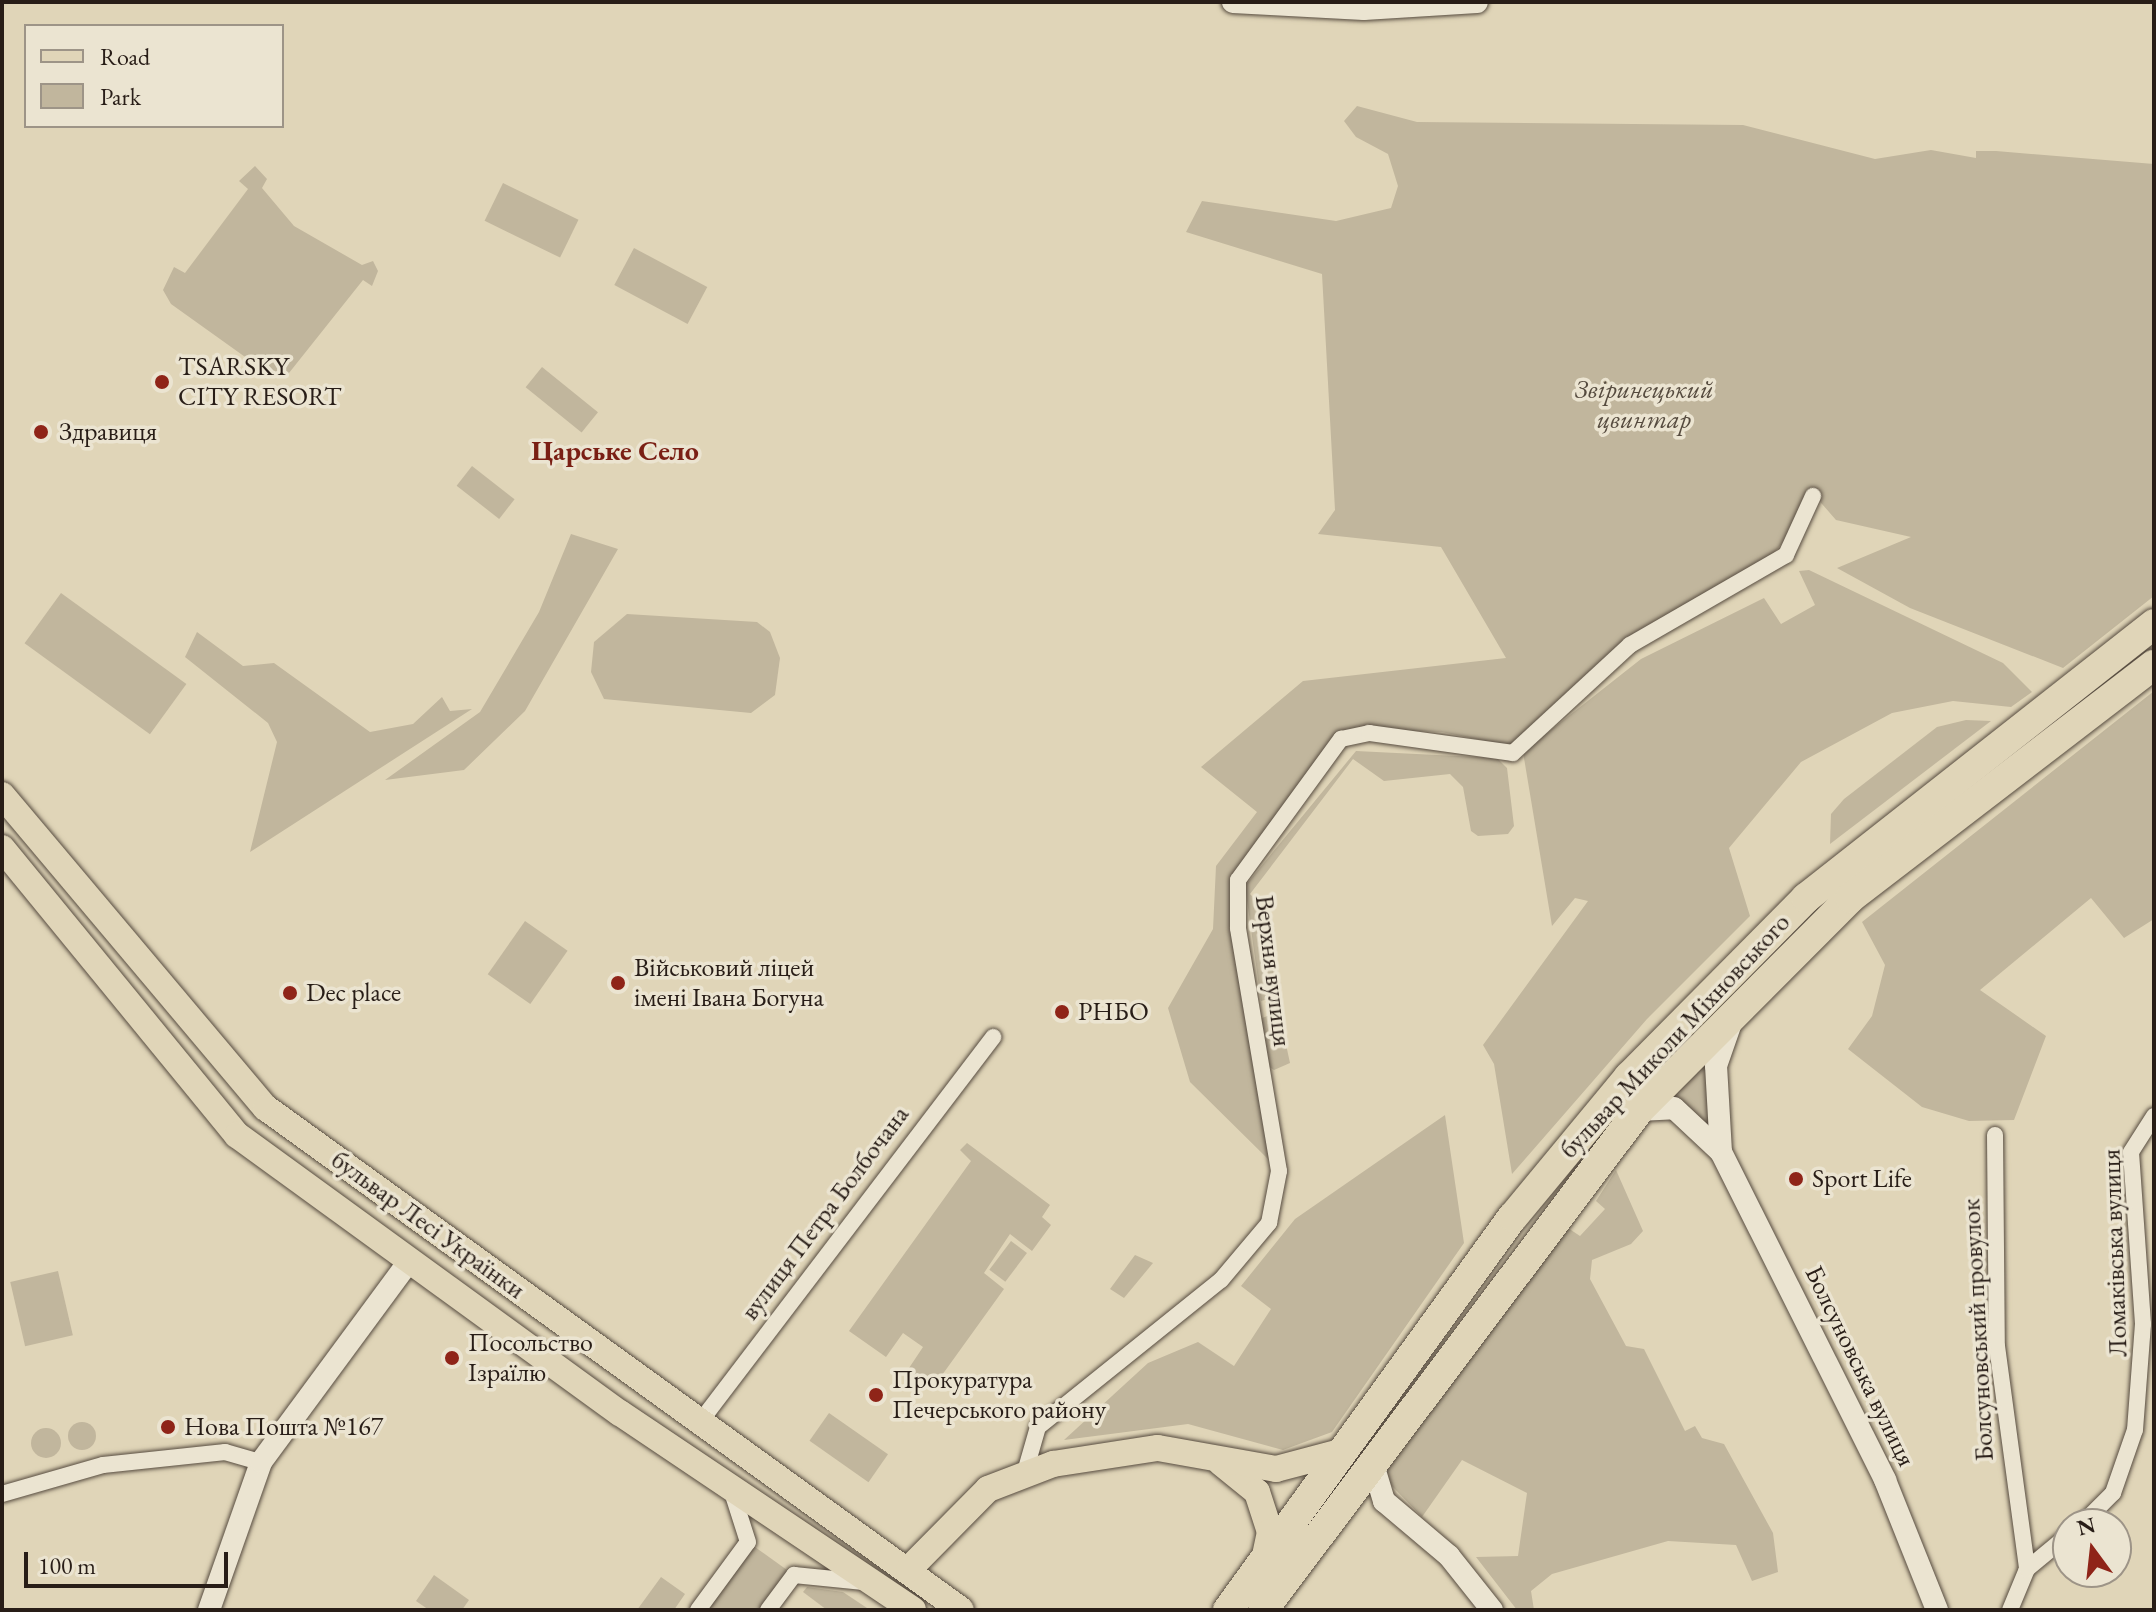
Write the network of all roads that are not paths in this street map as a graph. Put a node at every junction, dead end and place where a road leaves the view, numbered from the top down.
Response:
1 (1233, 2) edge
2 (1477, 2) edge
3 (1813, 496) dead end
4 (2154, 624) edge
5 (2154, 665) edge
6 (2, 795) edge
7 (2, 848) edge
8 (1737, 1007) junction
9 (993, 1037) dead end
10 (1639, 1110) junction
11 (2154, 1116) edge
12 (1995, 1135) dead end
13 (1721, 1152) junction
14 (434, 1228) junction
15 (409, 1261) junction
16 (700, 1422) junction
17 (1358, 1456) junction
18 (1218, 1461) junction
19 (261, 1462) junction
20 (1025, 1472) junction
21 (729, 1487) junction
22 (2, 1494) edge
23 (2098, 1508) edge
24 (1394, 1512) junction
25 (1332, 1515) junction
26 (2052, 1548) edge
27 (1264, 1560) junction
28 (909, 1569) junction
29 (2027, 1569) junction
30 (876, 1585) junction
31 (209, 1610) edge
32 (698, 1610) edge
33 (768, 1610) edge
34 (913, 1610) edge
35 (961, 1610) edge
36 (1228, 1610) edge
37 (1263, 1610) edge
38 (1492, 1610) edge
39 (1937, 1610) edge
40 (2010, 1610) edge

1 - 2 street
3 - 20 street, Верхня вулиця
4 - 17 highway, бульвар Миколи Міхновського
5 - 8 highway, бульвар Миколи Міхновського
6 - 14 main road, бульвар Лесі Українки
7 - 15 main road, бульвар Лесі Українки
8 - 10 highway, бульвар Миколи Міхновського
8 - 13 street, Болсуновська вулиця
9 - 16 street, вулиця Петра Болбочана
10 - 13 street, Болсуновська вулиця
10 - 17 highway, бульвар Миколи Міхновського
11 - 23 street, Ломаківська вулиця
12 - 29 street, Болсуновський провулок
13 - 39 street, Болсуновська вулиця
14 - 15 main road
14 - 16 main road, бульвар Лесі Українки
15 - 19 street
15 - 21 main road, бульвар Лесі Українки
16 - 28 main road, бульвар Лесі Українки
17 - 18 main road
17 - 24 street
17 - 25 highway, бульвар Миколи Міхновського
17 - 27 highway, бульвар Миколи Міхновського
18 - 20 main road
18 - 27 main road
19 - 22 street
19 - 31 street
20 - 28 main road
21 - 30 main road, бульвар Лесі Українки
21 - 32 street
24 - 25 street
24 - 38 street
25 - 37 highway, бульвар Миколи Міхновського
26 - 29 street
27 - 36 highway, бульвар Миколи Міхновського
28 - 35 main road, бульвар Лесі Українки
29 - 40 street
30 - 33 street
30 - 34 main road, бульвар Лесі Українки

